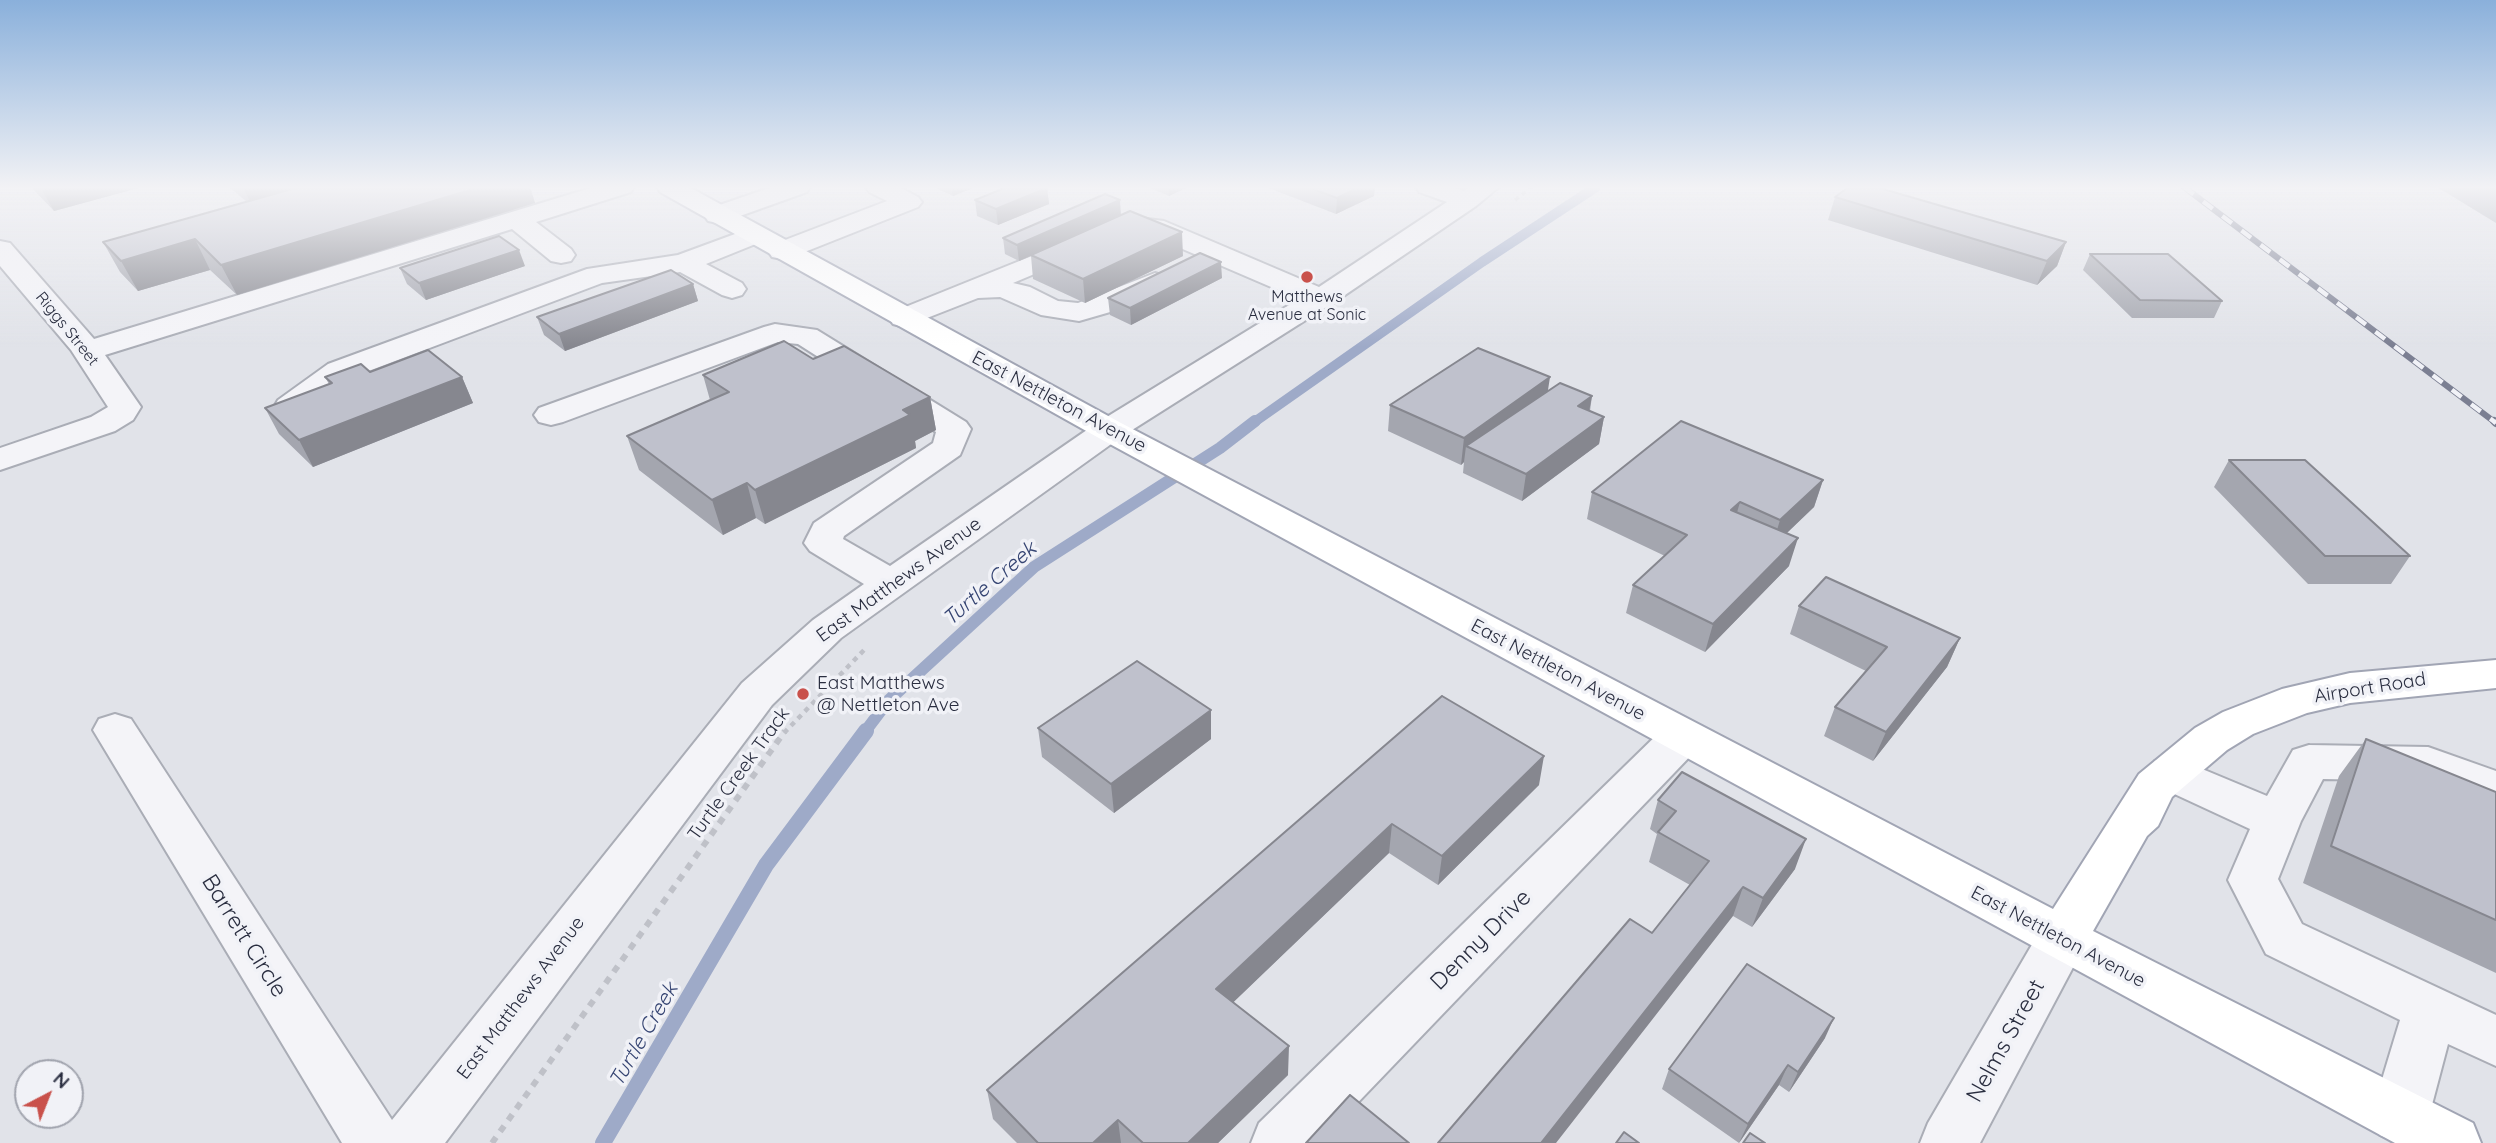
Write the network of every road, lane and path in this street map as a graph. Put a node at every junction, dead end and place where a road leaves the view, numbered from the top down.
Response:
1 (450, 240) edge
2 (543, 240) edge
3 (741, 240) edge
4 (763, 240) edge
5 (810, 240) edge
6 (1088, 240) edge
7 (1186, 240) edge
8 (1407, 240) edge
9 (782, 251) junction
10 (1215, 253) junction
11 (561, 255) dead end
12 (3, 258) edge
13 (684, 263) junction
14 (732, 289) dead end
15 (975, 289) junction
16 (1321, 298) junction
17 (904, 318) junction
18 (86, 351) junction
19 (290, 407) edge
20 (551, 415) dead end
21 (1109, 430) junction
22 (0, 460) edge
23 (890, 583) junction
24 (876, 638) dead end
25 (2496, 674) edge
26 (115, 730) dead end
27 (1682, 737) junction
28 (2171, 773) junction
29 (2496, 789) edge
30 (2277, 821) junction
31 (2062, 939) junction
32 (2430, 1009) junction
33 (2496, 1041) edge
34 (2400, 1116) junction
35 (374, 1143) edge
36 (410, 1143) edge
37 (492, 1143) edge
38 (1280, 1143) edge
39 (1949, 1143) edge
40 (2452, 1143) edge

1 - 18 street
2 - 11 street
3 - 13 street
4 - 9 main road, East Nettleton Avenue
5 - 9 street
6 - 15 street
7 - 10 street
8 - 16 street, East Matthews Avenue
9 - 17 main road, East Nettleton Avenue
10 - 15 street
10 - 16 street
12 - 18 street, Riggs Street
13 - 14 street
13 - 19 street
15 - 17 street
16 - 21 street, East Matthews Avenue
17 - 21 main road, East Nettleton Avenue
18 - 22 street, Riggs Street
20 - 23 street
21 - 23 street, East Matthews Avenue
21 - 27 main road, East Nettleton Avenue
23 - 36 street, East Matthews Avenue
24 - 37 path, Turtle Creek Track
25 - 28 main road, Airport Road
26 - 35 street, Barrett Circle
27 - 31 main road, East Nettleton Avenue
27 - 38 street, Denny Drive
28 - 30 street
28 - 31 main road, Airport Road
29 - 30 street
30 - 32 street
31 - 34 main road, East Nettleton Avenue
31 - 39 street, Nelms Street
32 - 33 street
32 - 34 street
34 - 40 main road, East Nettleton Avenue

